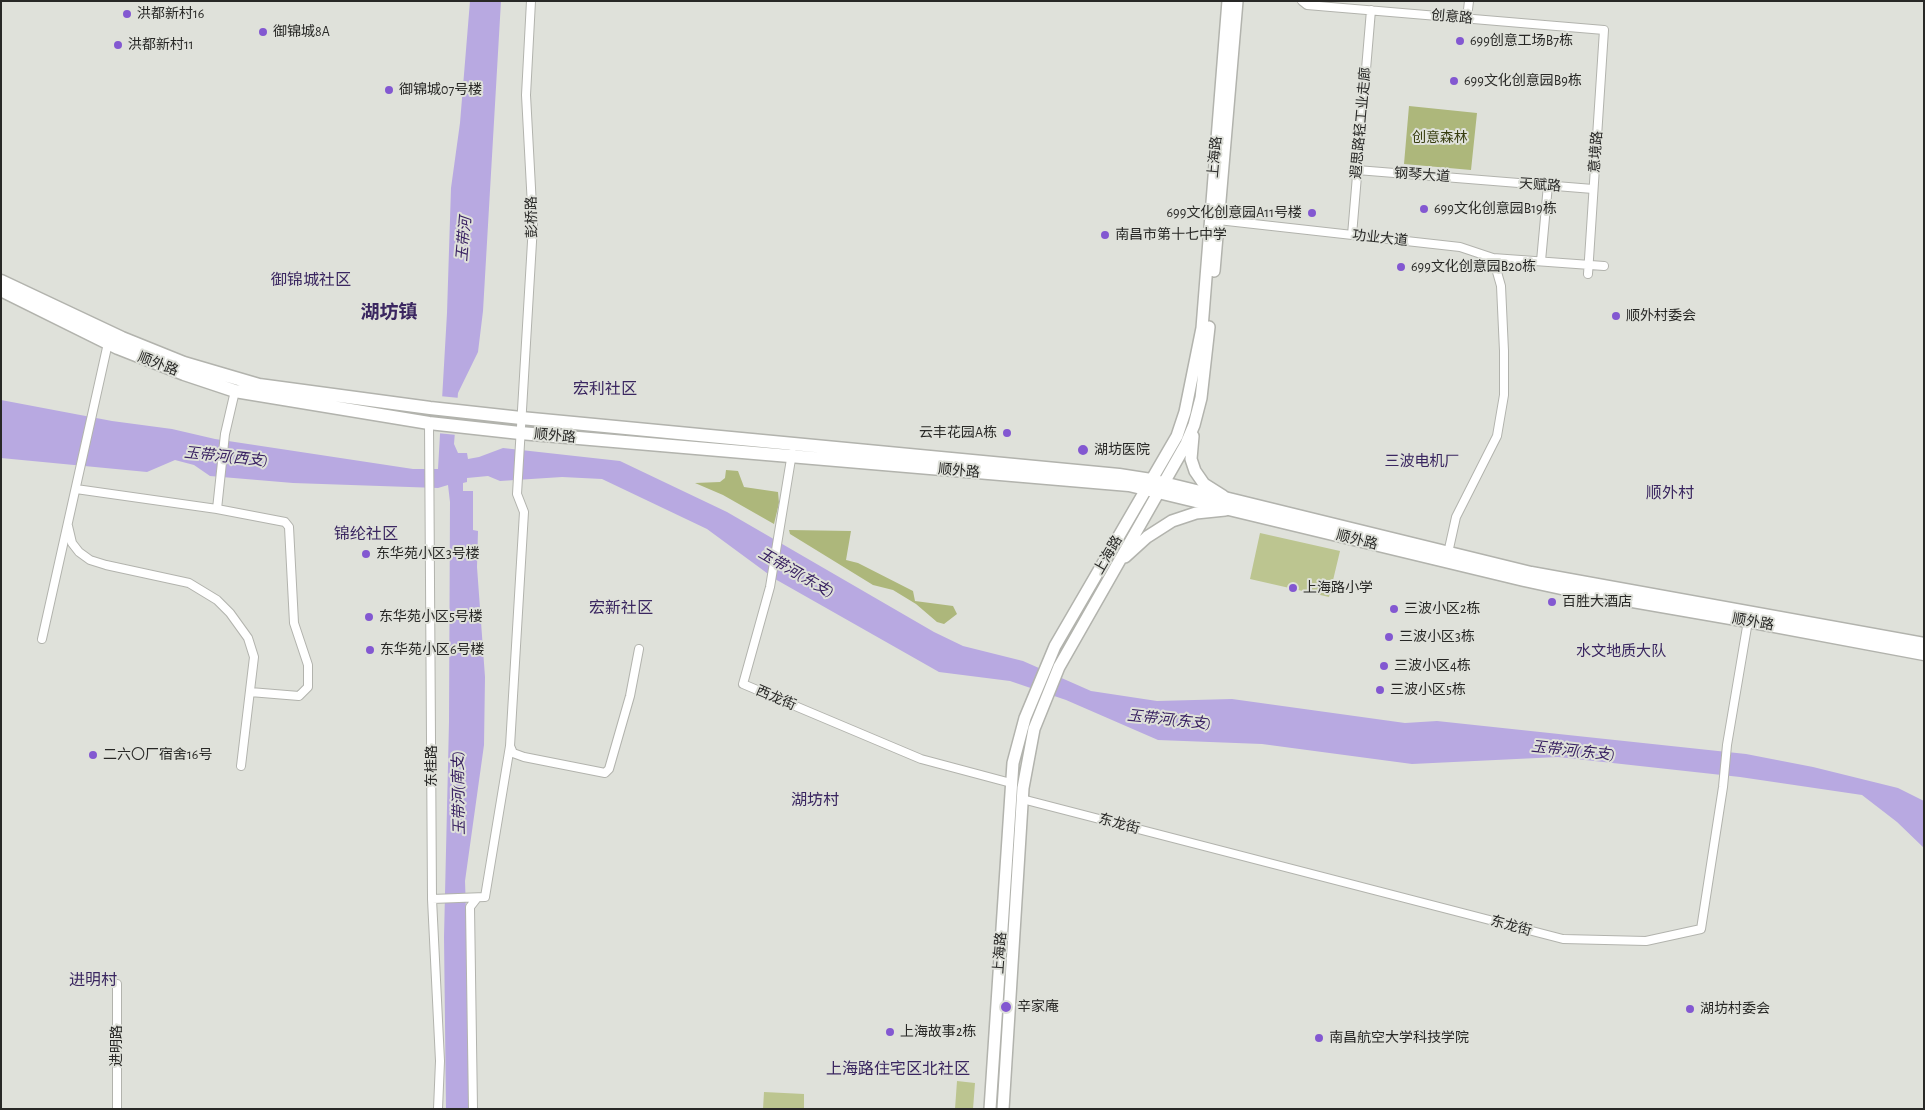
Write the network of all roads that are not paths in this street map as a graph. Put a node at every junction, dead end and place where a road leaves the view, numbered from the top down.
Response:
1 (531, 1) edge
2 (1228, 1) edge
3 (1237, 1) edge
4 (1302, 1) edge
5 (1469, 1) edge
6 (1370, 10) junction
7 (1467, 18) junction
8 (1604, 30) joint
9 (1357, 170) junction
10 (1486, 180) joint
11 (1548, 185) junction
12 (1593, 189) junction
13 (1218, 220) junction
14 (1352, 235) junction
15 (1493, 258) junction
16 (1541, 261) junction
17 (1588, 265) junction
18 (1604, 266) dead end
19 (1588, 274) dead end
20 (2, 282) edge
21 (108, 343) junction
22 (235, 391) junction
23 (521, 418) junction
24 (429, 422) junction
25 (1194, 425) junction
26 (520, 433) junction
27 (793, 450) junction
28 (1149, 484) junction
29 (77, 486) junction
30 (1162, 487) junction
31 (1224, 497) junction
32 (217, 510) junction
33 (1236, 510) junction
34 (68, 526) junction
35 (1448, 553) junction
36 (1117, 565) junction
37 (1748, 621) junction
38 (42, 639) dead end
39 (1924, 644) edge
40 (639, 649) dead end
41 (1924, 654) edge
42 (250, 692) junction
43 (510, 746) junction
44 (240, 766) dead end
45 (1011, 783) junction
46 (1022, 799) junction
47 (435, 898) junction
48 (477, 898) junction
49 (116, 984) dead end
50 (117, 1109) edge
51 (438, 1109) edge
52 (473, 1109) edge
53 (990, 1109) edge
54 (1002, 1109) edge

1 - 23 street, 彭桥路
2 - 28 main road, 上海路
3 - 13 main road, 上海路
4 - 6 street, 创意路
5 - 7 street
6 - 7 street, 创意路
6 - 9 street, 遐思路轻工业走廊
7 - 8 street, 创意路
8 - 12 street, 意境路
9 - 10 street, 钢琴大道
9 - 14 street, 遐思路轻工业走廊
10 - 11 street, 天赋路
11 - 12 street, 天赋路
11 - 16 street
12 - 17 street, 意境路
13 - 14 street, 功业大道
13 - 25 main road, 上海路
14 - 15 street, 功业大道
15 - 16 street, 功业大道
15 - 35 street
16 - 17 street, 功业大道
17 - 18 street, 功业大道
17 - 19 street, 意境路
20 - 21 main road, 顺外路
20 - 23 main road, 顺外路
21 - 22 main road, 顺外路
21 - 29 street
22 - 24 main road, 顺外路
22 - 32 street
23 - 26 street, 彭桥路
23 - 27 main road, 顺外路
24 - 26 main road, 顺外路
24 - 47 street, 东桂路
25 - 30 main road, 上海路
25 - 31 main road
26 - 27 main road, 顺外路
26 - 43 street, 彭桥路
27 - 28 main road, 顺外路
27 - 45 street, 西龙街
28 - 30 main road, 顺外路
28 - 45 main road, 上海路
29 - 32 street
29 - 34 street
30 - 31 main road, 顺外路
30 - 33 main road, 顺外路
30 - 36 main road, 上海路
31 - 35 main road, 顺外路
32 - 42 street
33 - 36 main road
33 - 37 main road, 顺外路
34 - 38 street
34 - 42 street
35 - 39 main road, 顺外路
36 - 46 main road, 上海路
37 - 41 main road, 顺外路
37 - 46 street, 东龙街
40 - 43 street
42 - 44 street
43 - 48 street, 彭桥路
45 - 53 main road, 上海路
46 - 54 main road, 上海路
47 - 48 street
47 - 51 street, 东桂路
48 - 52 street
49 - 50 street, 进明路

